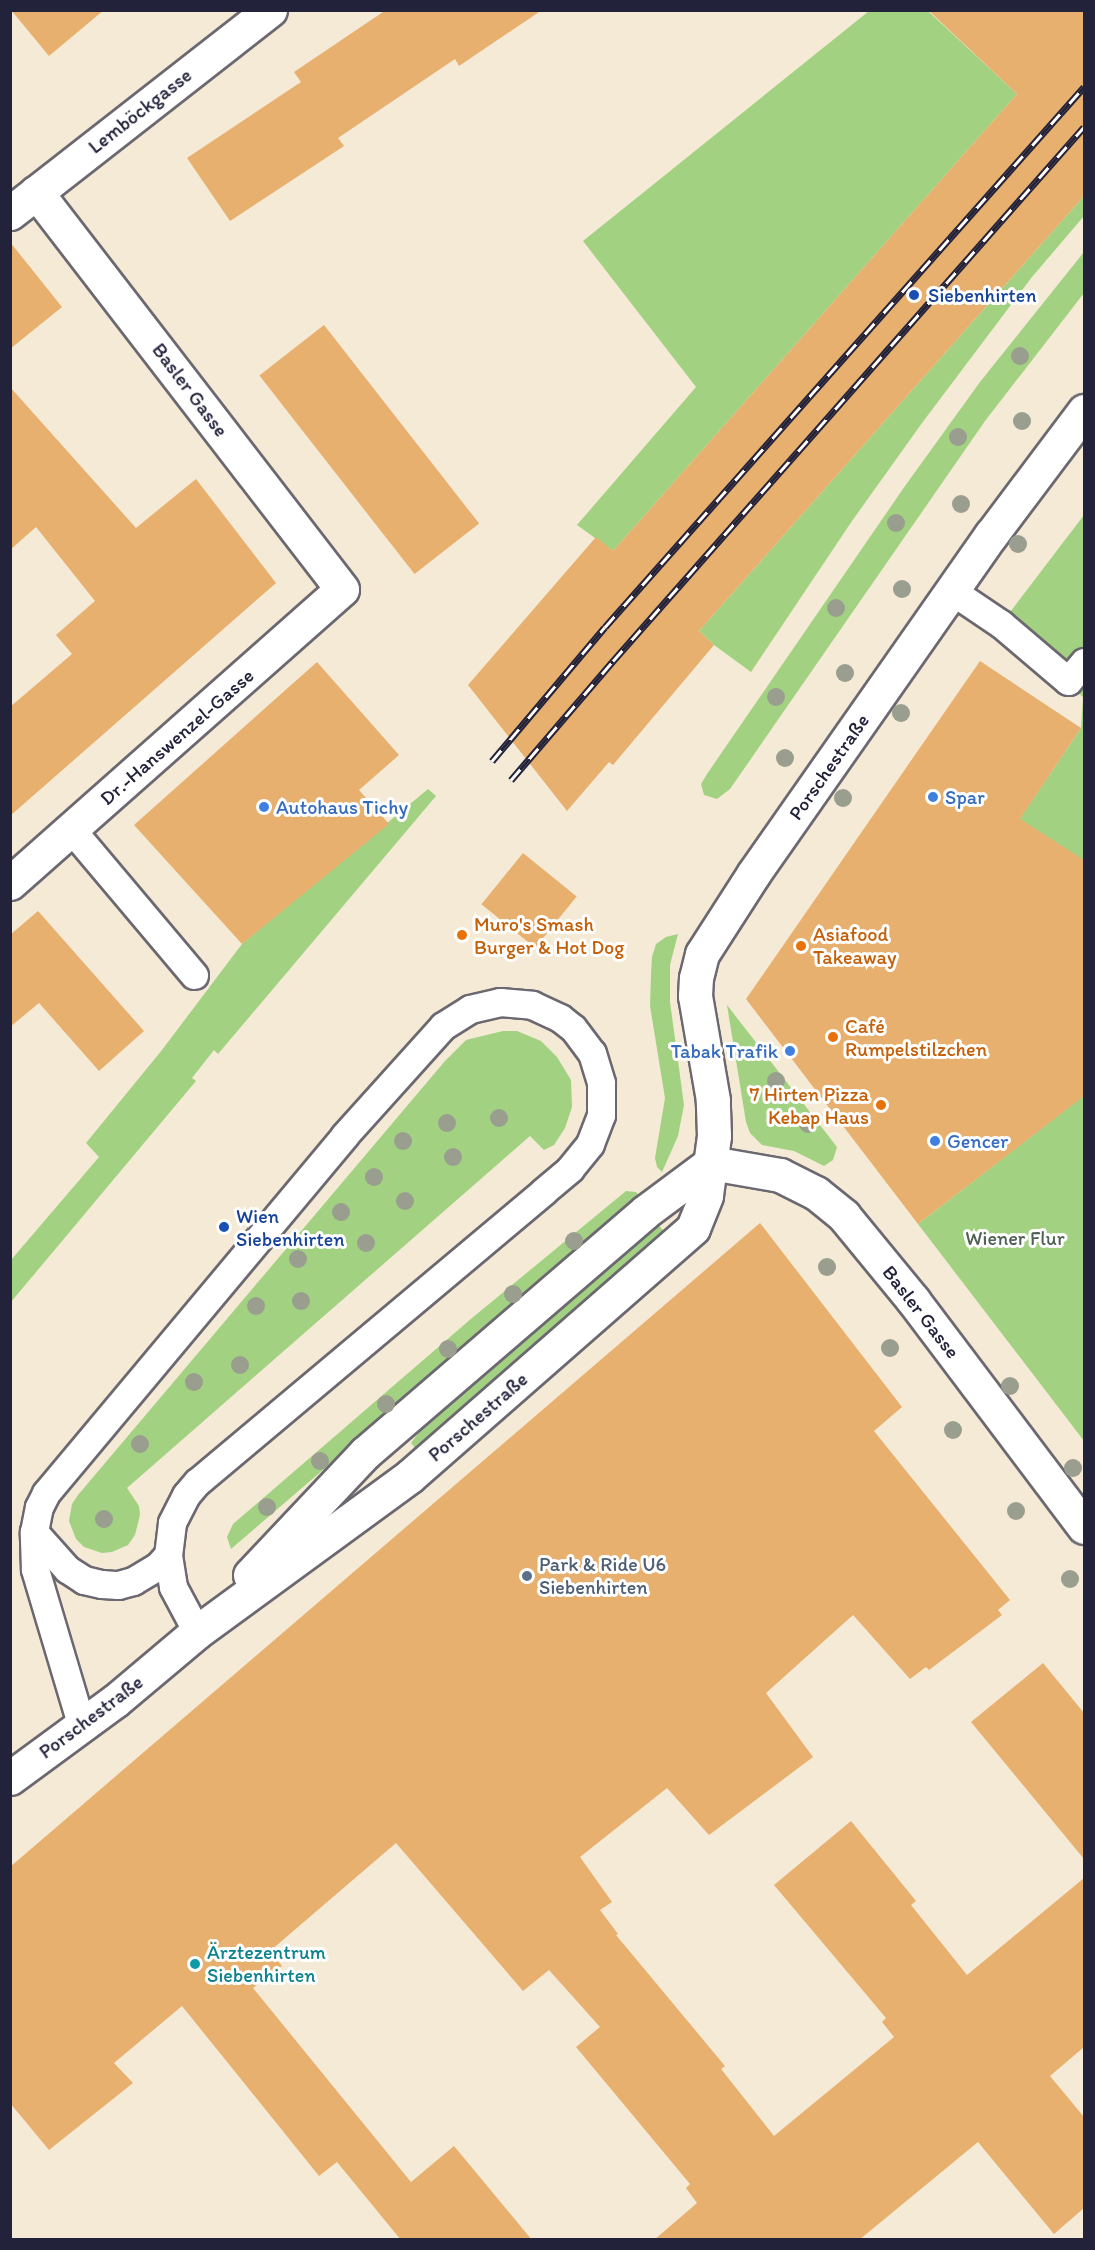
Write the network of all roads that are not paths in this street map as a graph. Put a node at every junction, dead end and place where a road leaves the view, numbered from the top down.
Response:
1 (270, 10) edge
2 (18, 204) edge
3 (1084, 411) edge
4 (342, 589) joint
5 (952, 591) junction
6 (1084, 662) edge
7 (71, 829) junction
8 (10, 883) edge
9 (194, 975) dead end
10 (711, 1163) junction
11 (1084, 1527) edge
12 (34, 1532) junction
13 (168, 1555) junction
14 (197, 1632) junction
15 (82, 1727) junction
16 (10, 1778) edge

1 - 2 street, Lemböckgasse
2 - 4 street, Basler Gasse
3 - 5 street, Porschestraße
4 - 7 street, Dr.-Hanswenzel-Gasse
5 - 6 lane
5 - 10 street, Porschestraße
7 - 8 street, Dr.-Hanswenzel-Gasse
7 - 9 lane
10 - 11 street, Basler Gasse
10 - 14 street, Porschestraße
10 - 14 street, Porschestraße
12 - 13 lane
12 - 13 lane
12 - 15 lane
13 - 14 lane
14 - 15 street, Porschestraße
15 - 16 street, Porschestraße

